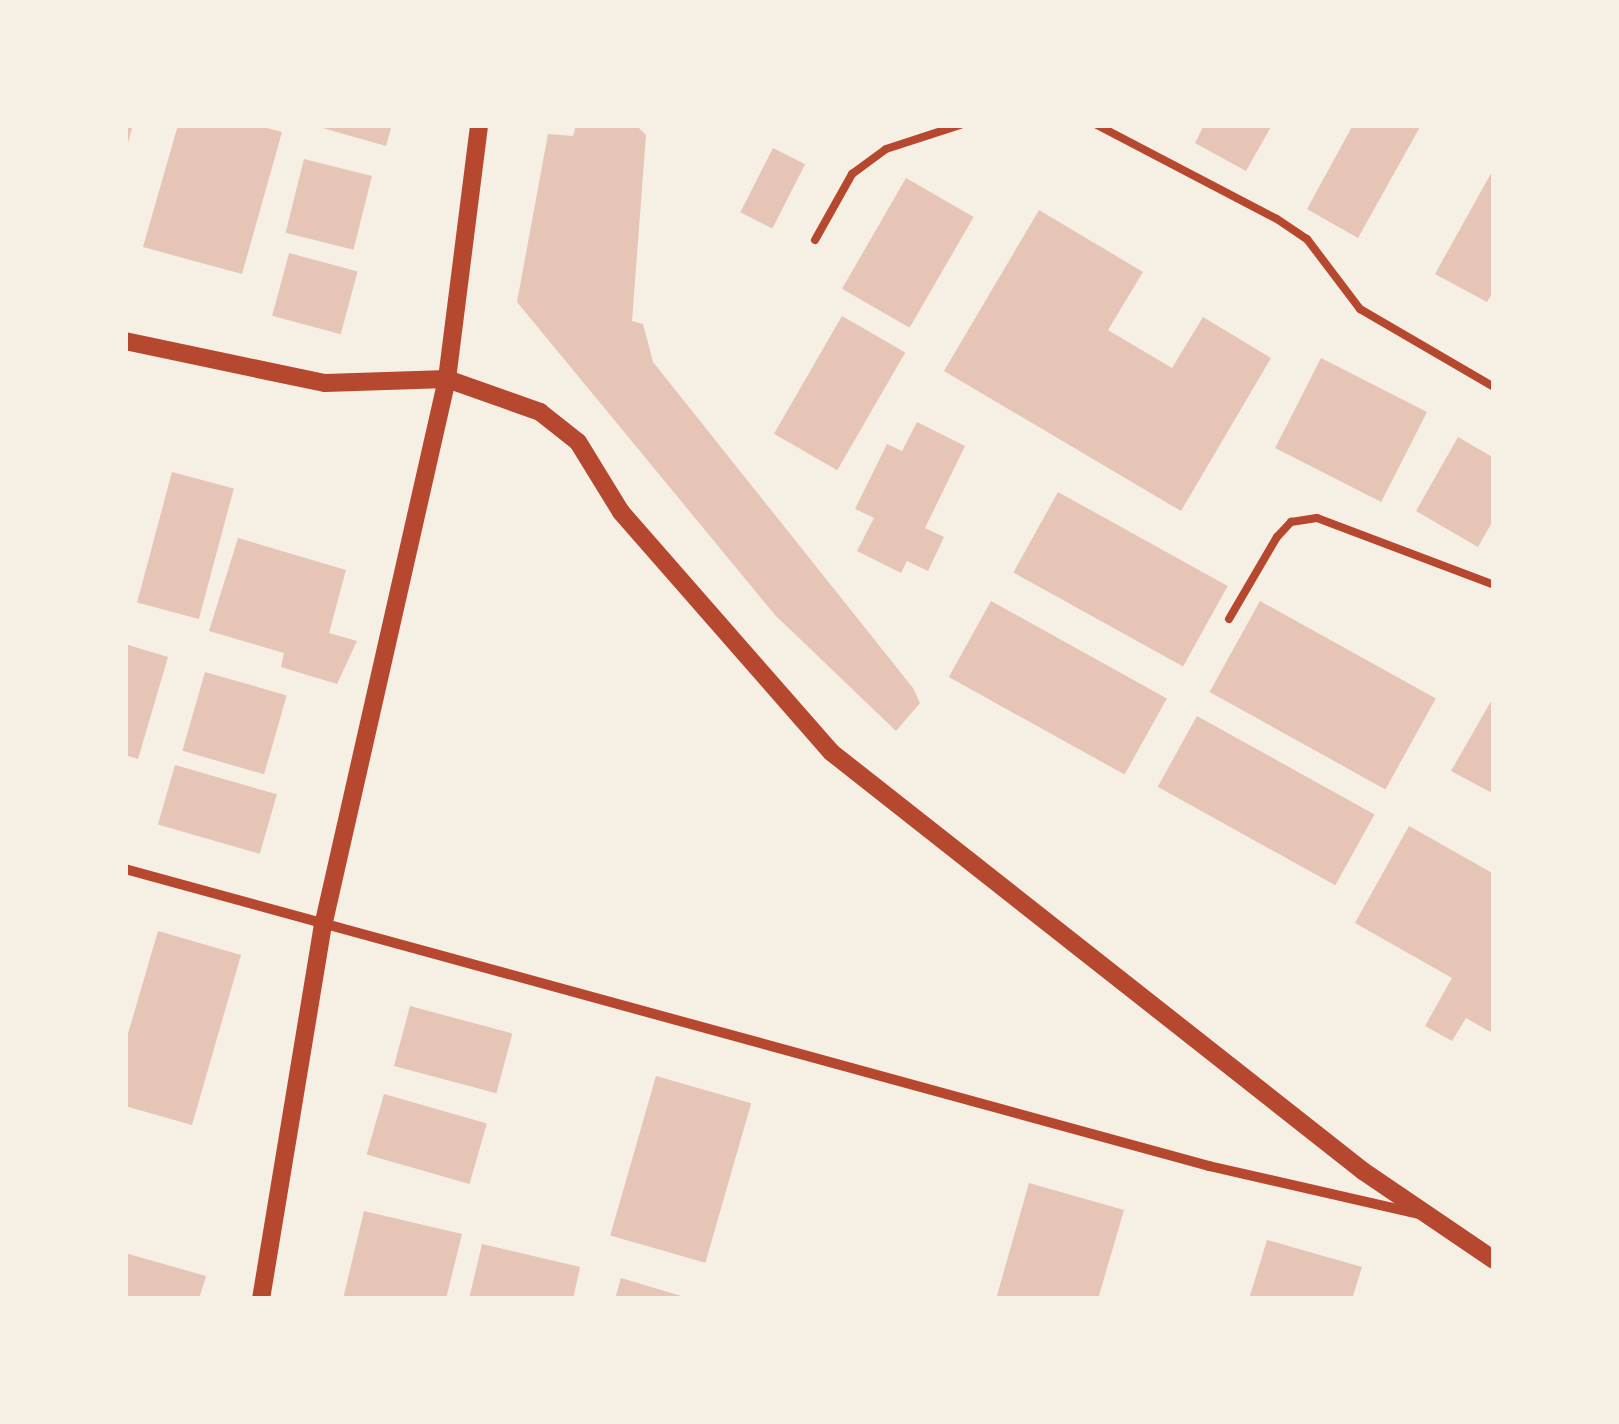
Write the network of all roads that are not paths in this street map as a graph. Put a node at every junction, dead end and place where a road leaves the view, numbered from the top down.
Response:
1 (479, 125) edge
2 (960, 125) edge
3 (1096, 125) edge
4 (815, 240) dead end
5 (125, 342) edge
6 (447, 379) junction
7 (1494, 387) edge
8 (1494, 585) edge
9 (1229, 620) dead end
10 (125, 869) edge
11 (323, 926) junction
12 (1430, 1216) junction
13 (1494, 1260) edge
14 (262, 1299) edge

1 - 6 street
2 - 4 lane
3 - 7 lane
5 - 6 street
6 - 11 street
6 - 12 street
8 - 9 lane
10 - 11 street
11 - 12 street
11 - 14 street
12 - 13 street

